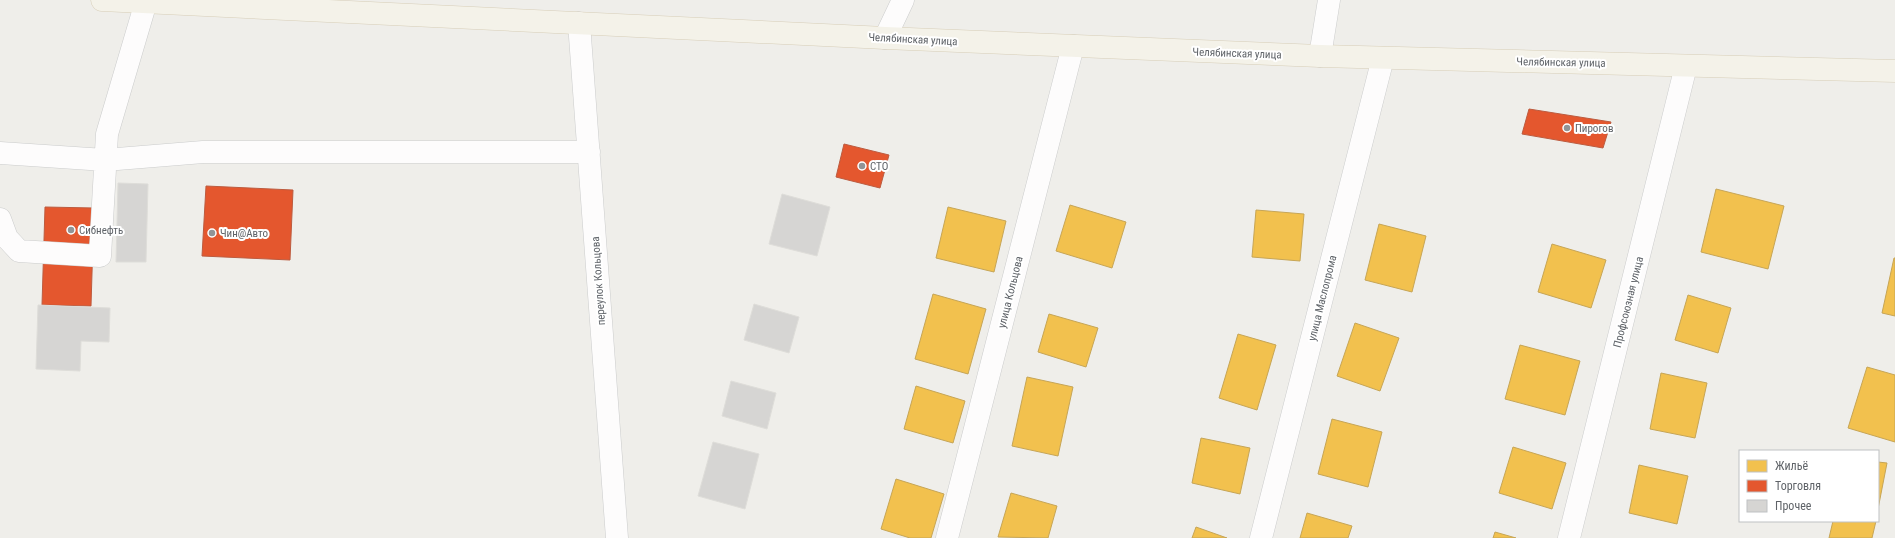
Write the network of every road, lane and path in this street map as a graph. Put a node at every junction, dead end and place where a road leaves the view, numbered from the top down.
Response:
1 (102, 0) edge
2 (904, 0) edge
3 (1329, 0) edge
4 (146, 2) junction
5 (579, 23) junction
6 (885, 38) junction
7 (1073, 46) junction
8 (1320, 56) junction
9 (1383, 58) junction
10 (1686, 66) junction
11 (1895, 71) edge
12 (589, 152) junction
13 (0, 153) edge
14 (105, 160) junction
15 (0, 219) edge
16 (617, 538) edge
17 (947, 538) edge
18 (1261, 538) edge
19 (1569, 538) edge

1 - 4 main road, Челябинская улица
2 - 6 street
3 - 8 street
4 - 5 main road, Челябинская улица
4 - 14 street
5 - 6 main road, Челябинская улица
5 - 12 street, переулок Кольцова
6 - 7 main road, Челябинская улица
7 - 8 main road, Челябинская улица
7 - 17 street, улица Кольцова
8 - 9 main road, Челябинская улица
9 - 10 main road, Челябинская улица
9 - 18 street, улица Маслопрома
10 - 11 main road, Челябинская улица
10 - 19 street, Профсоюзная улица
12 - 14 street
12 - 16 street, переулок Кольцова
13 - 14 street
14 - 15 street

